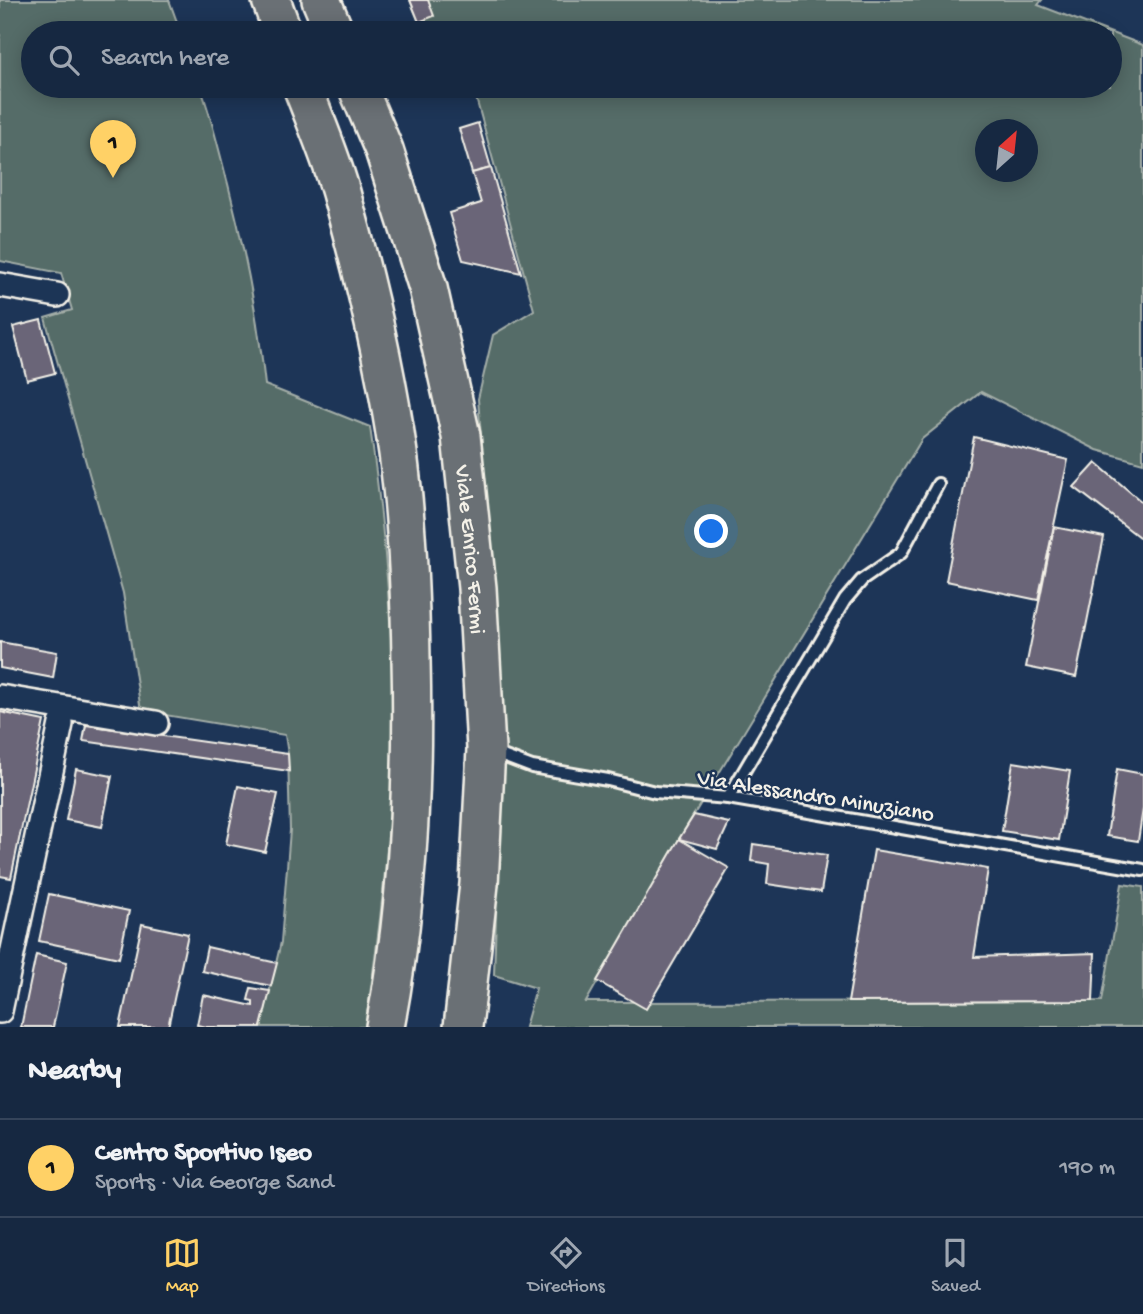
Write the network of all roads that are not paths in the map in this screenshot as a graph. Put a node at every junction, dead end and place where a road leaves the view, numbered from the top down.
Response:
1 (271, 0) edge
2 (321, 0) edge
3 (279, 21) edge
4 (330, 21) edge
5 (306, 98) edge
6 (362, 98) edge
7 (0, 285) edge
8 (57, 295) dead end
9 (938, 484) dead end
10 (0, 697) edge
11 (156, 723) dead end
12 (61, 724) dead end
13 (486, 750) junction
14 (728, 798) junction
15 (1143, 870) edge
16 (0, 1011) edge
17 (385, 1027) edge
18 (463, 1027) edge

1 - 3 highway
2 - 4 highway
5 - 17 highway
6 - 13 highway, Viale Enrico Fermi
7 - 8 street
9 - 14 lane
10 - 11 street
12 - 16 street
13 - 14 lane, Via Alessandro Minuziano
13 - 18 highway, Viale Enrico Fermi
14 - 15 lane, Via Alessandro Minuziano

